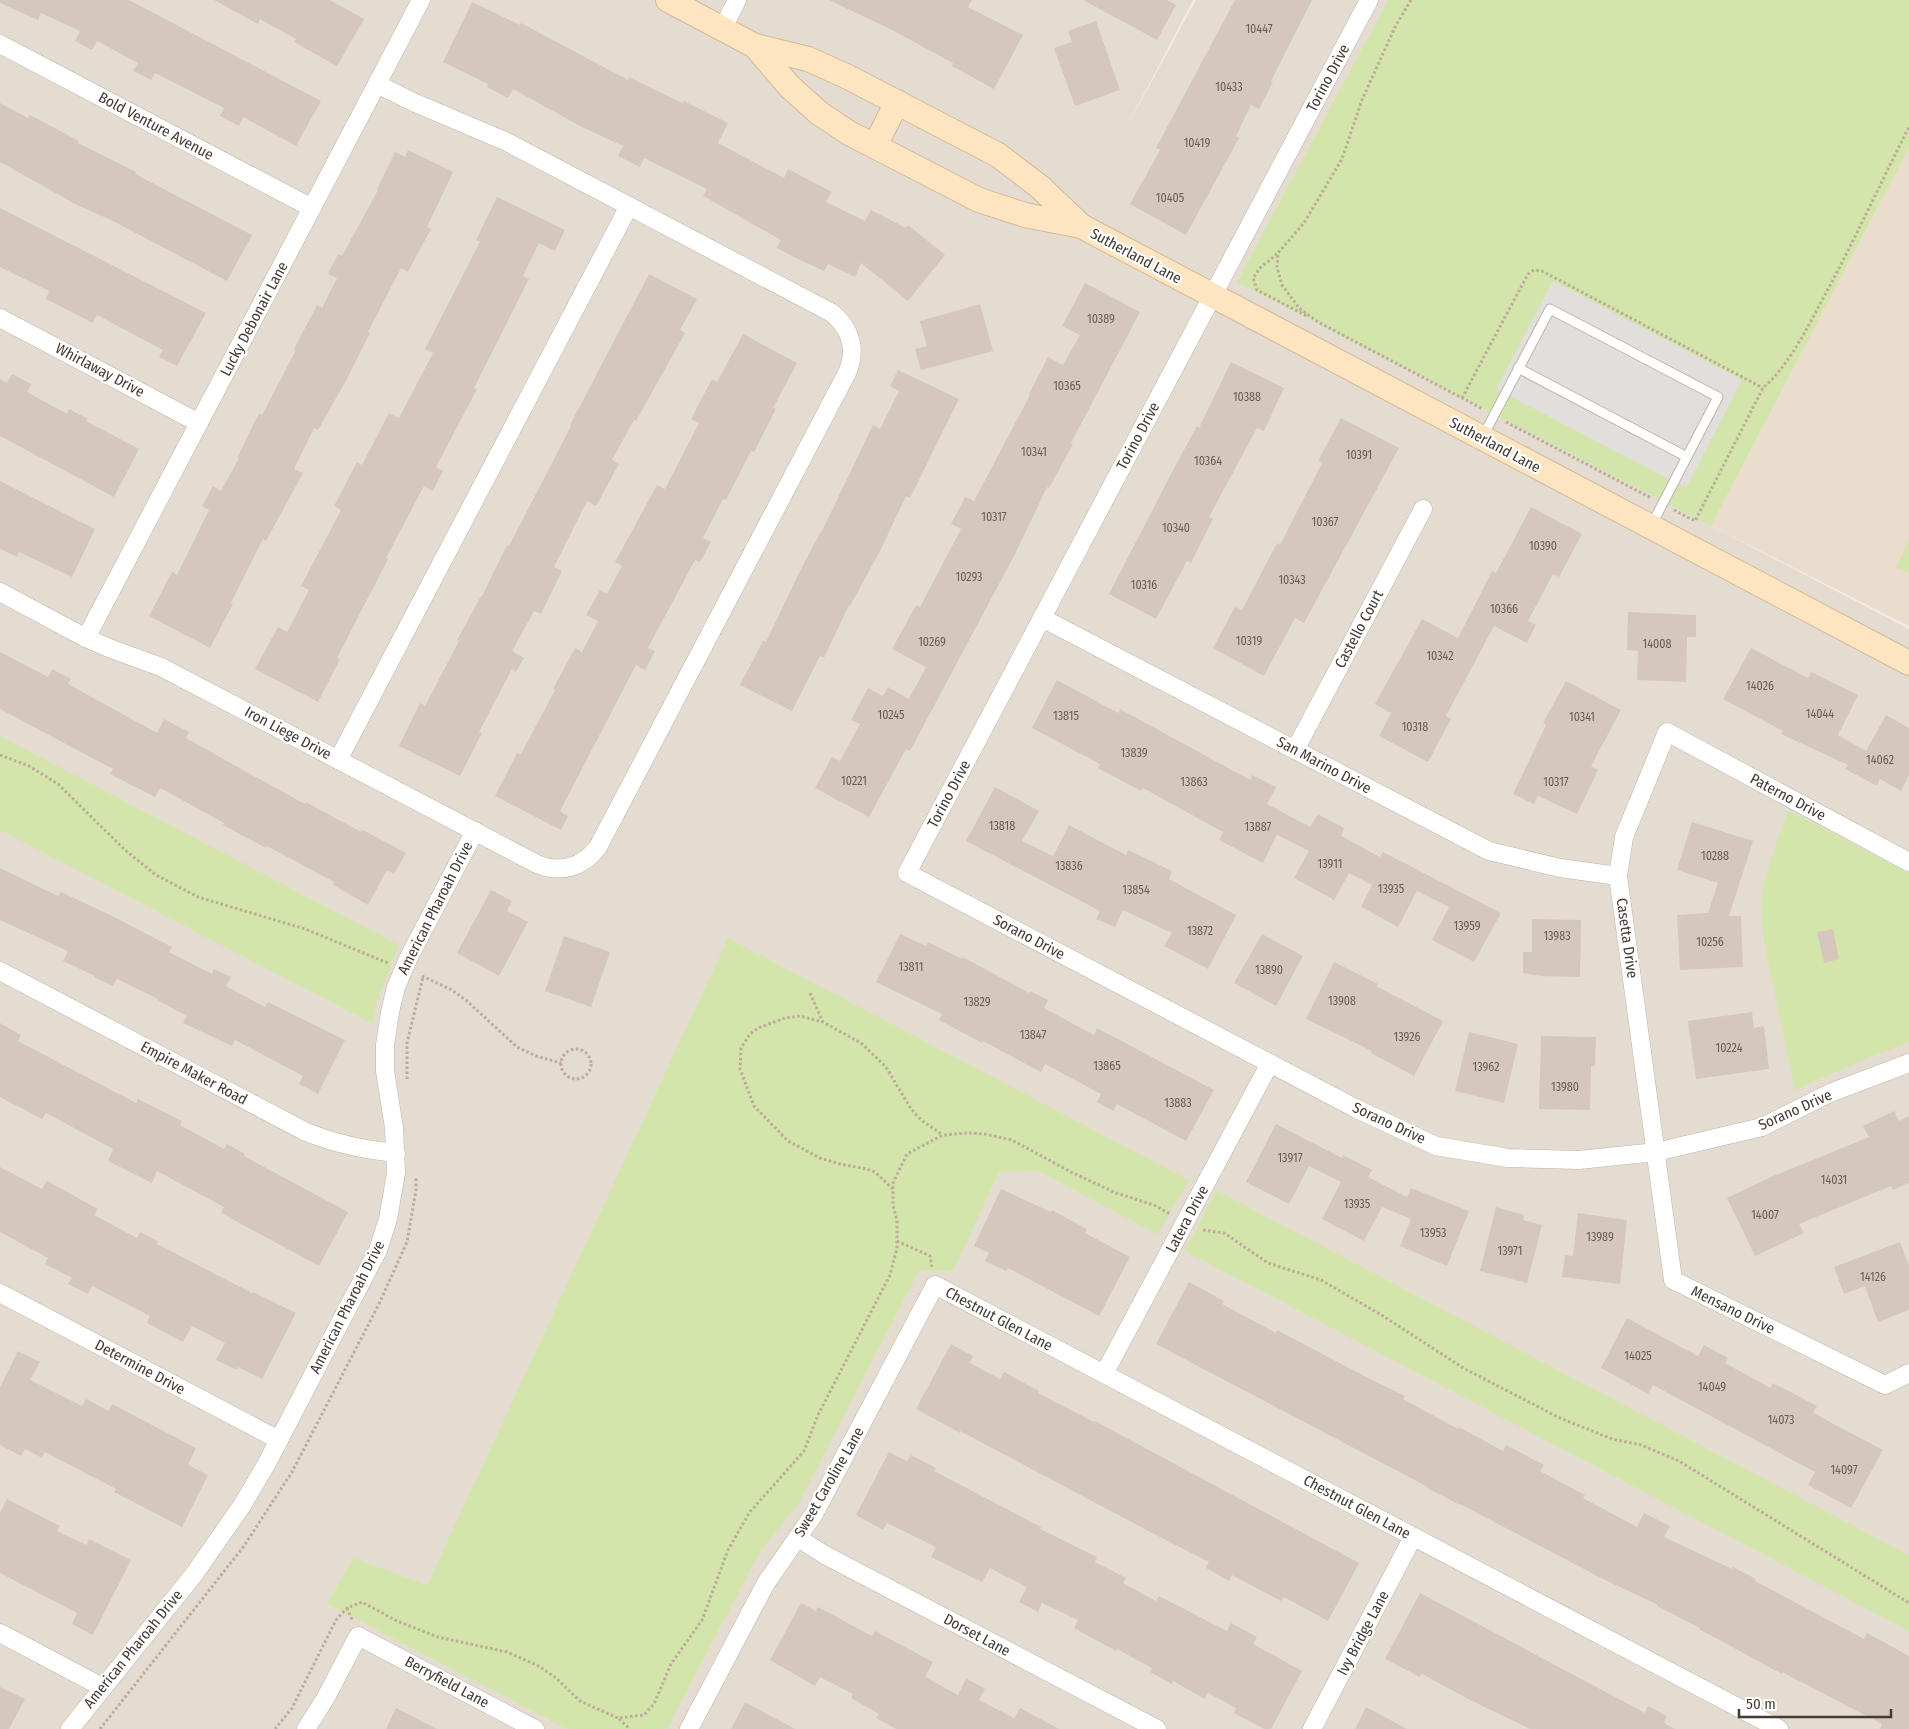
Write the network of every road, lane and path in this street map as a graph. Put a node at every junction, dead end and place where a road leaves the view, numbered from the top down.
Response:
1 (421, 0) edge
2 (668, 0) edge
3 (738, 0) edge
4 (1369, 0) edge
5 (1411, 0) edge
6 (723, 28) junction
7 (0, 44) edge
8 (755, 46) junction
9 (377, 84) junction
10 (897, 102) junction
11 (1909, 127) edge
12 (875, 146) junction
13 (629, 206) junction
14 (312, 208) junction
15 (1081, 226) junction
16 (1278, 253) junction
17 (1212, 296) junction
18 (0, 318) edge
19 (1318, 322) junction
20 (1518, 368) junction
21 (1494, 415) junction
22 (199, 422) junction
23 (1482, 438) junction
24 (1687, 457) junction
25 (1662, 504) junction
26 (1423, 509) dead end
27 (1650, 527) junction
28 (0, 592) edge
29 (1042, 618) junction
30 (86, 638) junction
31 (1909, 662) edge
32 (1667, 732) joint
33 (1295, 750) junction
34 (0, 756) edge
35 (338, 760) junction
36 (475, 831) junction
37 (1909, 862) edge
38 (907, 873) joint
39 (1618, 876) junction
40 (403, 969) junction
41 (0, 971) edge
42 (810, 993) dead end
43 (823, 1022) junction
44 (561, 1063) junction
45 (1270, 1063) junction
46 (1909, 1063) edge
47 (943, 1135) junction
48 (1656, 1152) junction
49 (396, 1153) junction
50 (893, 1189) junction
51 (1185, 1221) junction
52 (897, 1241) junction
53 (935, 1285) junction
54 (0, 1293) edge
55 (1909, 1373) edge
56 (1104, 1374) junction
57 (279, 1440) junction
58 (1413, 1537) junction
59 (798, 1538) junction
60 (1909, 1603) edge
61 (0, 1633) edge
62 (102, 1687) junction
63 (618, 1718) junction
64 (70, 1729) edge
65 (275, 1729) edge
66 (306, 1729) edge
67 (536, 1729) edge
68 (630, 1729) edge
69 (689, 1729) edge
70 (1157, 1729) edge
71 (1312, 1729) edge
72 (1779, 1729) edge

1 - 9 street, Lucky Debonair Lane
2 - 6 street, Sutherland Lane
3 - 6 street
4 - 17 street, Torino Drive
5 - 16 path
6 - 8 street, Sutherland Lane
7 - 14 street, Bold Venture Avenue
8 - 10 street, Sutherland Lane
8 - 12 street, Sutherland Lane
9 - 13 street
9 - 14 street, Lucky Debonair Lane
10 - 12 street
10 - 15 street, Sutherland Lane
11 - 25 path
12 - 15 street, Sutherland Lane
13 - 35 street
13 - 36 street, Iron Liege Drive
14 - 22 street, Lucky Debonair Lane
15 - 17 street, Sutherland Lane
16 - 19 path
16 - 19 path
17 - 23 street, Sutherland Lane
17 - 29 street, Torino Drive
18 - 22 street, Whirlaway Drive
19 - 21 path
20 - 21 lane
20 - 24 lane
20 - 24 lane
21 - 23 lane
21 - 25 path
22 - 30 street, Lucky Debonair Lane
23 - 27 street, Sutherland Lane
24 - 25 lane
25 - 27 lane
26 - 33 street, Castello Court
27 - 31 street, Sutherland Lane
28 - 30 street, Iron Liege Drive
29 - 33 street, San Marino Drive
29 - 38 street, Torino Drive
30 - 35 street, Iron Liege Drive
32 - 37 street, Paterno Drive
32 - 39 street, Casetta Drive
33 - 39 street, San Marino Drive
34 - 40 path
35 - 36 street, Iron Liege Drive
36 - 40 street, American Pharoah Drive
38 - 45 street, Sorano Drive
39 - 48 street, Casetta Drive
40 - 44 path
40 - 49 street, American Pharoah Drive
41 - 49 street, Empire Maker Road
42 - 43 path
43 - 47 path
43 - 50 path
44 - 44 path
45 - 48 street, Sorano Drive
45 - 51 street, Latera Drive
46 - 48 street, Sorano Drive
47 - 50 path
47 - 51 path
48 - 55 street, Mensano Drive
49 - 57 street, American Pharoah Drive
50 - 52 path
51 - 56 street, Latera Drive
51 - 60 path
52 - 53 path
52 - 63 path
53 - 56 street, Chestnut Glen Lane
53 - 59 street, Sweet Caroline Lane
54 - 57 street, Determine Drive
56 - 58 street, Chestnut Glen Lane
57 - 62 street, American Pharoah Drive
58 - 71 street, Ivy Bridge Lane
58 - 72 street, Chestnut Glen Lane
59 - 69 street, Sweet Caroline Lane
59 - 70 street, Dorset Lane
61 - 62 street
62 - 64 street, American Pharoah Drive
63 - 65 path
63 - 68 path
66 - 67 street, Berryfield Lane

